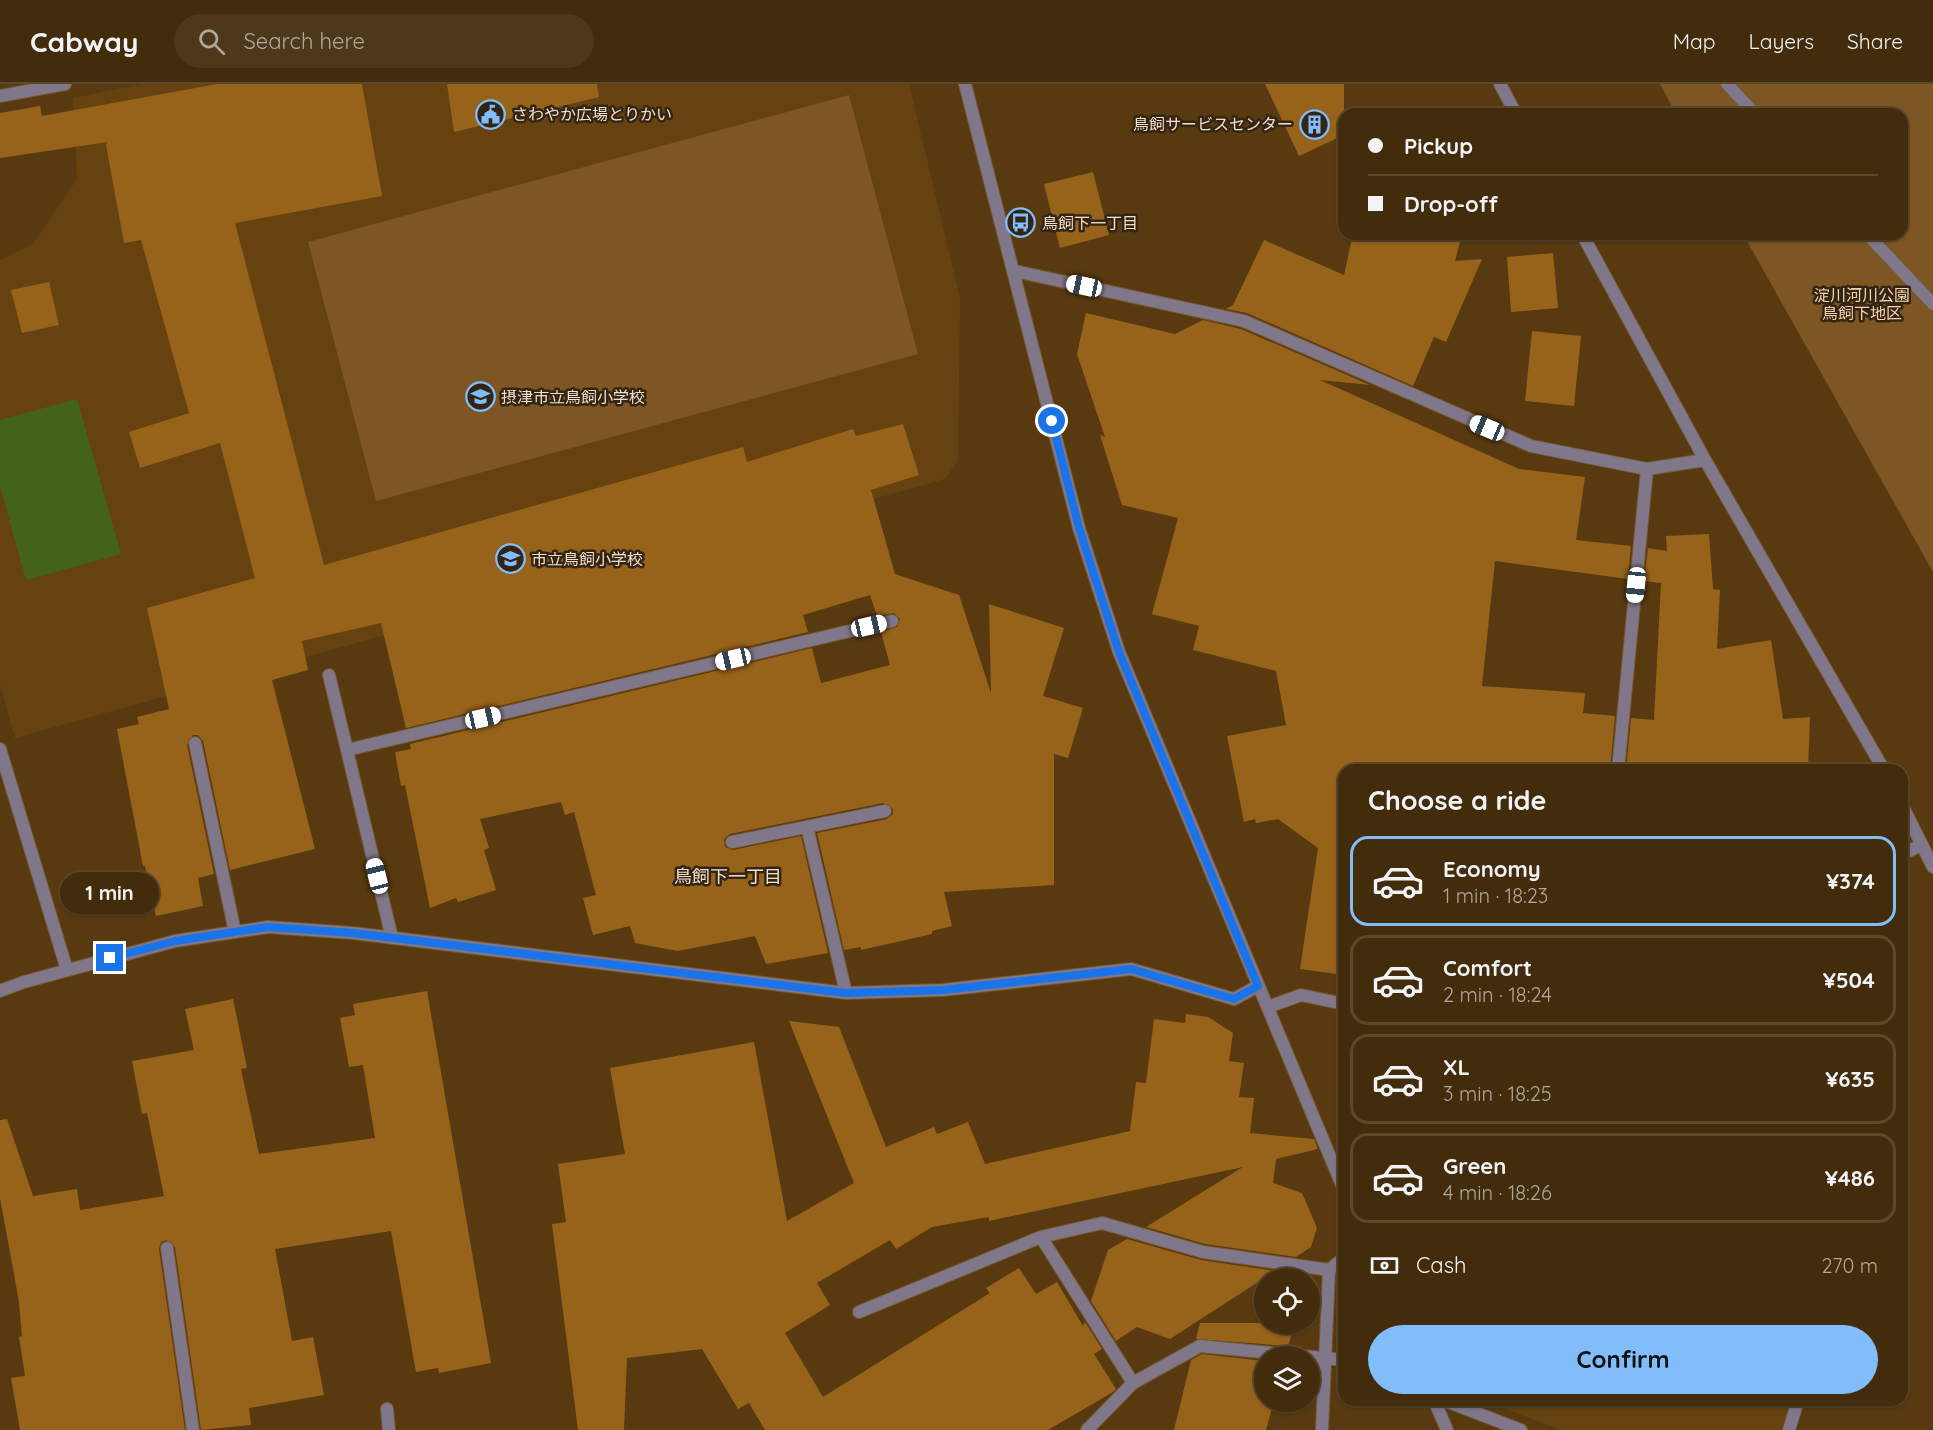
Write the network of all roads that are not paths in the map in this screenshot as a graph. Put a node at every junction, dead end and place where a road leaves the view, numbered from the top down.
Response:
1 (65, 84) edge
2 (965, 84) edge
3 (1500, 84) edge
4 (1727, 84) edge
5 (0, 96) edge
6 (1513, 108) edge
7 (1749, 108) edge
8 (1585, 240) edge
9 (1873, 240) edge
10 (1015, 271) junction
11 (1933, 304) edge
12 (1705, 460) junction
13 (1647, 469) junction
14 (892, 621) dead end
15 (329, 675) dead end
16 (195, 742) dead end
17 (0, 749) edge
18 (347, 750) junction
19 (1619, 764) edge
20 (1881, 764) edge
21 (885, 811) dead end
22 (1908, 817) edge
23 (807, 827) junction
24 (732, 842) dead end
25 (1922, 845) junction
26 (1908, 851) edge
27 (1933, 867) edge
28 (235, 932) junction
29 (392, 939) junction
30 (67, 970) junction
31 (1258, 986) junction
32 (0, 991) edge
33 (846, 993) junction
34 (1338, 1003) edge
35 (1268, 1007) junction
36 (1338, 1176) edge
37 (1041, 1237) junction
38 (167, 1248) dead end
39 (1338, 1263) edge
40 (1329, 1270) junction
41 (859, 1312) dead end
42 (1327, 1358) junction
43 (1338, 1359) edge
44 (1133, 1383) junction
45 (1437, 1406) edge
46 (1459, 1406) edge
47 (1796, 1406) edge
48 (387, 1409) dead end
49 (194, 1430) edge
50 (389, 1430) edge
51 (1087, 1430) edge
52 (1322, 1430) edge
53 (1447, 1430) edge
54 (1521, 1430) edge
55 (1789, 1430) edge

1 - 5 street
2 - 10 street
3 - 6 street
4 - 7 street
8 - 12 street
9 - 11 street
10 - 13 street
10 - 31 street
12 - 13 street
12 - 20 street
13 - 19 street
14 - 18 street
15 - 18 street
16 - 28 street
17 - 30 street
18 - 29 street
21 - 23 street
22 - 25 street
23 - 24 street
23 - 33 street
25 - 26 street
25 - 27 street
28 - 29 street
28 - 30 street
29 - 33 street
30 - 32 street
31 - 33 street
31 - 35 street
34 - 35 street
35 - 36 street
37 - 40 street
37 - 41 street
37 - 44 street
38 - 49 street
39 - 40 street
40 - 42 street
42 - 43 street
42 - 44 street
42 - 52 street
44 - 51 street
45 - 53 street
46 - 54 street
47 - 55 street
48 - 50 street

